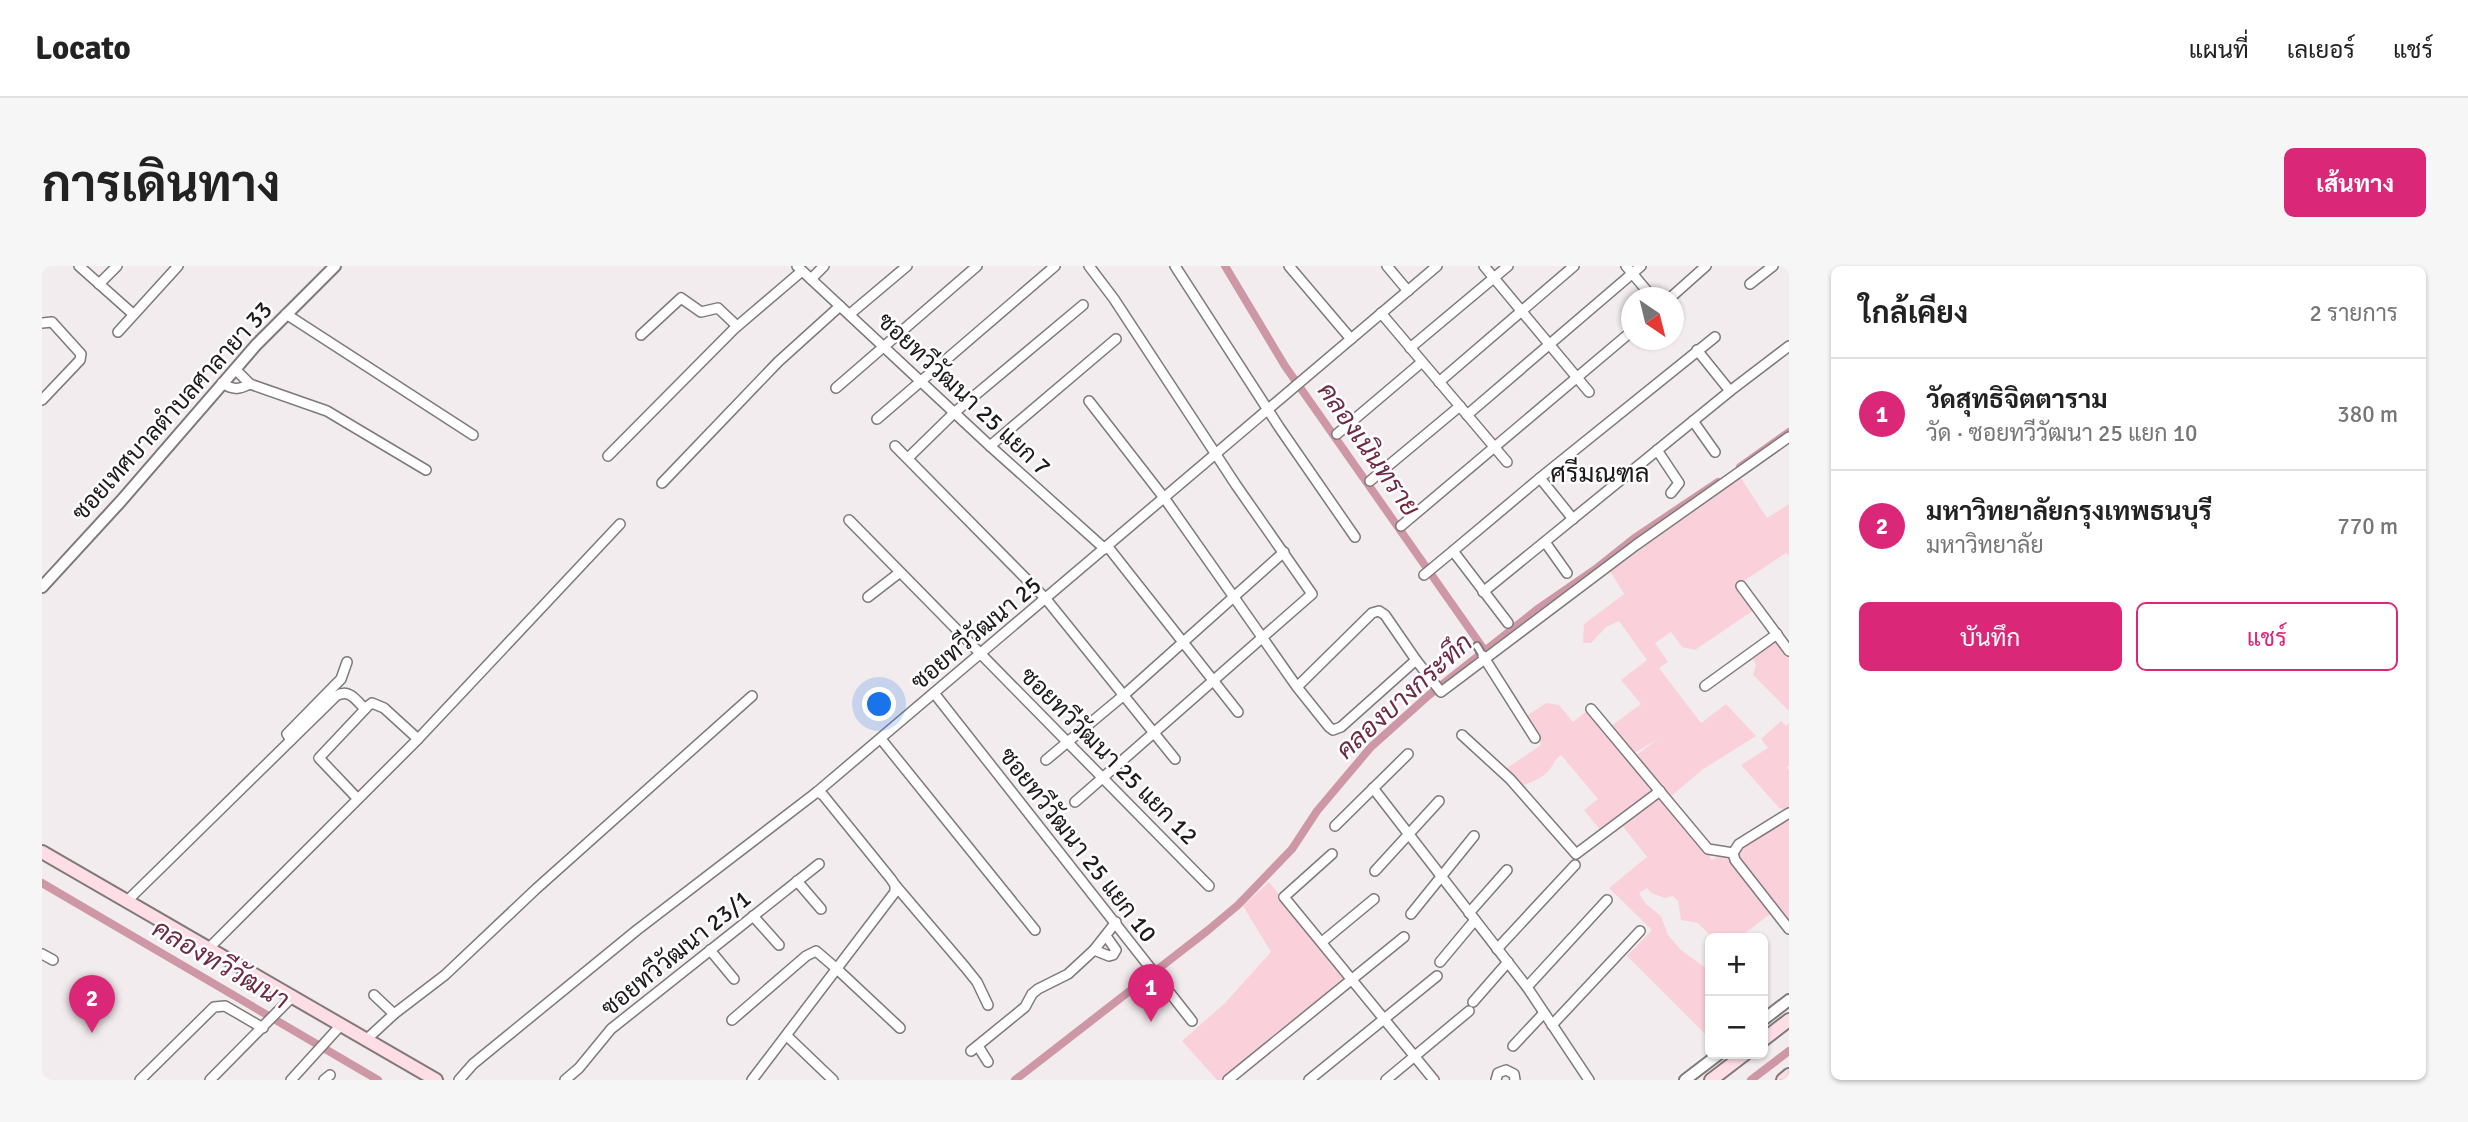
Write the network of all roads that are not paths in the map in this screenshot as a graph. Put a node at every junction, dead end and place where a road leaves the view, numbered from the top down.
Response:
1 (79, 266) edge
2 (117, 266) edge
3 (178, 266) edge
4 (335, 266) edge
5 (824, 266) edge
6 (907, 266) edge
7 (977, 266) edge
8 (1055, 266) edge
9 (1089, 266) edge
10 (1175, 266) edge
11 (1289, 266) edge
12 (1387, 266) edge
13 (1437, 266) edge
14 (1484, 266) edge
15 (1508, 266) edge
16 (1574, 266) edge
17 (1641, 266) edge
18 (1706, 266) edge
19 (1773, 266) edge
20 (799, 269) edge
21 (1629, 270) edge
22 (1494, 278) junction
23 (811, 279) junction
24 (99, 284) junction
25 (1750, 284) dead end
26 (1644, 287) edge
27 (1682, 287) edge
28 (1408, 291) junction
29 (1083, 304) dead end
30 (840, 306) junction
31 (1521, 311) junction
32 (1381, 313) junction
33 (133, 314) junction
34 (286, 314) junction
35 (850, 314) junction
36 (42, 323) edge
37 (737, 326) junction
38 (118, 332) dead end
39 (641, 335) dead end
40 (1715, 337) dead end
41 (1116, 339) dead end
42 (1351, 339) junction
43 (1621, 340) edge
44 (1549, 345) junction
45 (1789, 346) edge
46 (885, 347) junction
47 (1410, 348) junction
48 (1697, 350) junction
49 (1422, 362) junction
50 (235, 369) junction
51 (1577, 378) junction
52 (921, 380) junction
53 (1439, 382) junction
54 (222, 383) junction
55 (250, 384) junction
56 (836, 388) dead end
57 (1730, 391) junction
58 (1589, 392) dead end
59 (42, 400) edge
60 (1088, 401) dead end
61 (1460, 406) junction
62 (1269, 410) junction
63 (955, 412) junction
64 (1467, 415) junction
65 (877, 419) dead end
66 (1693, 421) junction
67 (1337, 434) dead end
68 (473, 435) dead end
69 (1789, 437) edge
70 (895, 446) dead end
71 (990, 446) junction
72 (1494, 447) junction
73 (1657, 450) junction
74 (1715, 452) dead end
75 (1217, 455) junction
76 (608, 456) dead end
77 (908, 458) junction
78 (1507, 462) dead end
79 (426, 470) dead end
80 (1540, 478) junction
81 (1370, 481) dead end
82 (663, 483) dead end
83 (1671, 493) dead end
84 (1165, 499) junction
85 (1573, 519) junction
86 (849, 520) dead end
87 (620, 524) dead end
88 (1401, 526) dead end
89 (1355, 537) dead end
90 (1545, 542) junction
91 (1107, 548) junction
92 (1453, 551) junction
93 (1284, 552) junction
94 (899, 573) junction
95 (1426, 573) dead end
96 (1567, 573) dead end
97 (1741, 586) dead end
98 (42, 587) edge
99 (1483, 592) junction
100 (868, 597) dead end
101 (1233, 597) junction
102 (1046, 599) junction
103 (1508, 623) dead end
104 (1777, 634) junction
105 (1263, 638) junction
106 (1182, 641) junction
107 (1477, 646) dead end
108 (1789, 651) edge
109 (981, 654) junction
110 (1484, 657) junction
111 (1416, 660) junction
112 (347, 662) dead end
113 (1213, 681) junction
114 (1705, 686) dead end
115 (1297, 687) junction
116 (934, 693) junction
117 (1124, 695) junction
118 (752, 696) dead end
119 (365, 709) junction
120 (1591, 709) dead end
121 (1238, 712) dead end
122 (1154, 733) junction
123 (1462, 735) dead end
124 (1535, 738) dead end
125 (418, 739) junction
126 (881, 739) junction
127 (291, 740) junction
128 (1068, 741) junction
129 (1408, 754) dead end
130 (1175, 759) dead end
131 (1045, 760) dead end
132 (1103, 778) junction
133 (1373, 788) junction
134 (1660, 791) junction
135 (817, 792) junction
136 (357, 798) junction
137 (1439, 801) dead end
138 (1075, 803) dead end
139 (1789, 813) edge
140 (1335, 825) dead end
141 (1409, 834) junction
142 (1474, 836) dead end
143 (42, 852) edge
144 (1733, 853) junction
145 (1332, 854) dead end
146 (819, 864) dead end
147 (1575, 865) dead end
148 (1375, 870) dead end
149 (1507, 870) dead end
150 (1441, 876) junction
151 (797, 881) junction
152 (895, 885) junction
153 (1209, 886) dead end
154 (1374, 899) dead end
155 (128, 900) junction
156 (1607, 900) dead end
157 (821, 909) dead end
158 (1410, 914) dead end
159 (753, 916) junction
160 (1472, 916) junction
161 (1116, 922) junction
162 (1789, 929) edge
163 (1035, 930) dead end
164 (1640, 931) dead end
165 (1106, 936) junction
166 (1404, 937) dead end
167 (1322, 942) junction
168 (779, 945) dead end
169 (209, 948) junction
170 (1497, 949) junction
171 (710, 950) junction
172 (1094, 950) junction
173 (42, 954) edge
174 (53, 960) dead end
175 (1440, 962) dead end
176 (1507, 962) junction
177 (838, 968) junction
178 (1437, 976) dead end
179 (734, 979) dead end
180 (1352, 979) junction
181 (1527, 987) junction
182 (374, 995) dead end
183 (293, 996) junction
184 (1789, 1000) edge
185 (988, 1005) dead end
186 (1544, 1013) junction
187 (394, 1014) junction
188 (1768, 1016) edge
189 (1384, 1019) junction
190 (732, 1020) dead end
191 (1789, 1020) edge
192 (1192, 1021) dead end
193 (341, 1025) junction
194 (1552, 1025) junction
195 (265, 1027) junction
196 (900, 1028) dead end
197 (787, 1036) junction
198 (1768, 1036) edge
199 (367, 1039) junction
200 (1513, 1046) dead end
201 (1414, 1056) junction
202 (1712, 1059) edge
203 (1738, 1059) edge
204 (988, 1062) dead end
205 (1789, 1075) edge
206 (292, 1079) edge
207 (140, 1080) edge
208 (210, 1080) edge
209 (436, 1080) edge
210 (459, 1080) edge
211 (565, 1080) edge
212 (752, 1080) edge
213 (833, 1080) edge
214 (1228, 1080) edge
215 (1308, 1080) edge
216 (1386, 1080) edge
217 (1434, 1080) edge
218 (1496, 1080) edge
219 (1516, 1080) edge
220 (1589, 1080) edge
221 (1685, 1080) edge
222 (1711, 1080) edge
223 (1783, 1080) edge

1 - 24 street
2 - 24 street
3 - 33 street
4 - 34 street, ซอยเทศบาลตำบลศาลายา 33
5 - 23 street
6 - 35 street
7 - 46 street
8 - 52 street
9 - 75 street
10 - 62 street
11 - 42 street
12 - 28 street
13 - 28 street, ซอยทวีวัฒนา 25
14 - 22 street
15 - 22 street
16 - 31 street
17 - 21 street
18 - 27 street
19 - 25 street
20 - 23 street, ซอยทวีวัฒนา 25 แยก 7
20 - 37 street
21 - 26 street
21 - 44 street
22 - 31 street
22 - 47 street
23 - 30 street, ซอยทวีวัฒนา 25 แยก 7
24 - 33 street
28 - 32 street, ซอยทวีวัฒนา 25
29 - 63 street
30 - 35 street, ซอยทวีวัฒนา 25 แยก 7
30 - 82 street
31 - 44 street
31 - 53 street
32 - 42 street, ซอยทวีวัฒนา 25
32 - 47 street
33 - 38 street
34 - 50 street, ซอยเทศบาลตำบลศาลายา 33
34 - 68 street
35 - 46 street, ซอยทวีวัฒนา 25 แยก 7
36 - 59 street
37 - 39 street
37 - 76 street
40 - 48 street
41 - 71 street
42 - 62 street, ซอยทวีวัฒนา 25
43 - 51 street
44 - 51 street
44 - 64 street
45 - 57 street
46 - 52 street, ซอยทวีวัฒนา 25 แยก 7
46 - 56 street
47 - 49 street
48 - 57 street
48 - 80 street
49 - 53 street
49 - 67 street
50 - 54 street, ซอยเทศบาลตำบลศาลายา 33
50 - 55 street
51 - 58 street
51 - 72 street
52 - 63 street, ซอยทวีวัฒนา 25 แยก 7
52 - 65 street
53 - 61 street
54 - 55 street
54 - 98 street, ซอยเทศบาลตำบลศาลายา 33
55 - 79 street
57 - 66 street
60 - 84 street
61 - 64 street
61 - 81 street
62 - 75 street, ซอยทวีวัฒนา 25
62 - 89 street
63 - 71 street, ซอยทวีวัฒนา 25 แยก 7
63 - 77 street
64 - 72 street
66 - 73 street
66 - 74 street
69 - 110 street
70 - 77 street
71 - 91 street, ซอยทวีวัฒนา 25 แยก 7
72 - 78 street
72 - 88 street
73 - 83 street
73 - 85 street
75 - 84 street, ซอยทวีวัฒนา 25
75 - 93 street
77 - 102 street
80 - 85 street
80 - 92 street
84 - 91 street, ซอยทวีวัฒนา 25
84 - 101 street
85 - 90 street
86 - 94 street, ซอยทวีวัฒนา 25 แยก 12
87 - 125 street
90 - 96 street
90 - 99 street
91 - 102 street, ซอยทวีวัฒนา 25
91 - 106 street, ซอยทวีวัฒนา 25 แยก 7
92 - 95 street
92 - 99 street
93 - 101 street
93 - 105 street
94 - 100 street
94 - 109 street, ซอยทวีวัฒนา 25 แยก 12
97 - 104 street
99 - 103 street
101 - 105 street
101 - 106 street
102 - 109 street, ซอยทวีวัฒนา 25
102 - 117 street
104 - 108 street
104 - 114 street
105 - 113 street
105 - 115 street
106 - 113 street, ซอยทวีวัฒนา 25 แยก 7
106 - 117 street
107 - 110 street
109 - 116 street, ซอยทวีวัฒนา 25
109 - 128 street, ซอยทวีวัฒนา 25 แยก 12
110 - 111 street
110 - 124 street
111 - 115 street
111 - 115 street
112 - 127 street
113 - 121 street, ซอยทวีวัฒนา 25 แยก 7
113 - 122 street
116 - 126 street, ซอยทวีวัฒนา 25
116 - 161 street, ซอยทวีวัฒนา 25 แยก 10
117 - 122 street
117 - 128 street
118 - 187 street
119 - 125 street
119 - 127 street
119 - 136 street
120 - 134 street
122 - 130 street
122 - 132 street
123 - 134 street
125 - 136 street
126 - 135 street, ซอยทวีวัฒนา 25
126 - 163 street
127 - 155 street
128 - 131 street
128 - 132 street, ซอยทวีวัฒนา 25 แยก 12
129 - 133 street
132 - 138 street
132 - 153 street, ซอยทวีวัฒนา 25 แยก 12
133 - 140 street
133 - 141 street
134 - 144 street
135 - 152 street
135 - 210 street, ซอยทวีวัฒนา 25
136 - 169 street
137 - 141 street
139 - 144 street
141 - 148 street
141 - 150 street
142 - 150 street
143 - 155 main road
144 - 162 street
145 - 167 street
146 - 151 street, ซอยทวีวัฒนา 23/1
147 - 170 street
149 - 160 street
150 - 158 street
150 - 160 street
151 - 157 street
151 - 159 street, ซอยทวีวัฒนา 23/1
152 - 177 street
152 - 185 street
154 - 167 street
155 - 169 main road
156 - 181 street
159 - 168 street
159 - 171 street, ซอยทวีวัฒนา 23/1
160 - 170 street
160 - 175 street
161 - 165 street
161 - 192 street, ซอยทวีวัฒนา 25 แยก 10
164 - 194 street
165 - 172 street
165 - 172 street
166 - 180 street
167 - 180 street
169 - 183 main road
170 - 176 street
171 - 179 street
171 - 211 street, ซอยทวีวัฒนา 23/1
172 - 204 street
173 - 174 street
176 - 181 street
176 - 201 street
177 - 190 street
177 - 196 street
177 - 197 street
178 - 189 street
180 - 189 street
180 - 214 street
181 - 186 street
182 - 187 street
183 - 193 main road
183 - 195 street
184 - 188 street
186 - 194 street
186 - 200 street
187 - 199 street
189 - 201 street
189 - 215 street
191 - 198 main road
193 - 199 main road
193 - 206 street
194 - 220 street
195 - 207 street
195 - 208 street
197 - 212 street
197 - 213 street
199 - 209 main road
201 - 216 street
201 - 217 street
202 - 221 street
203 - 222 main road
205 - 223 main road
218 - 219 street

